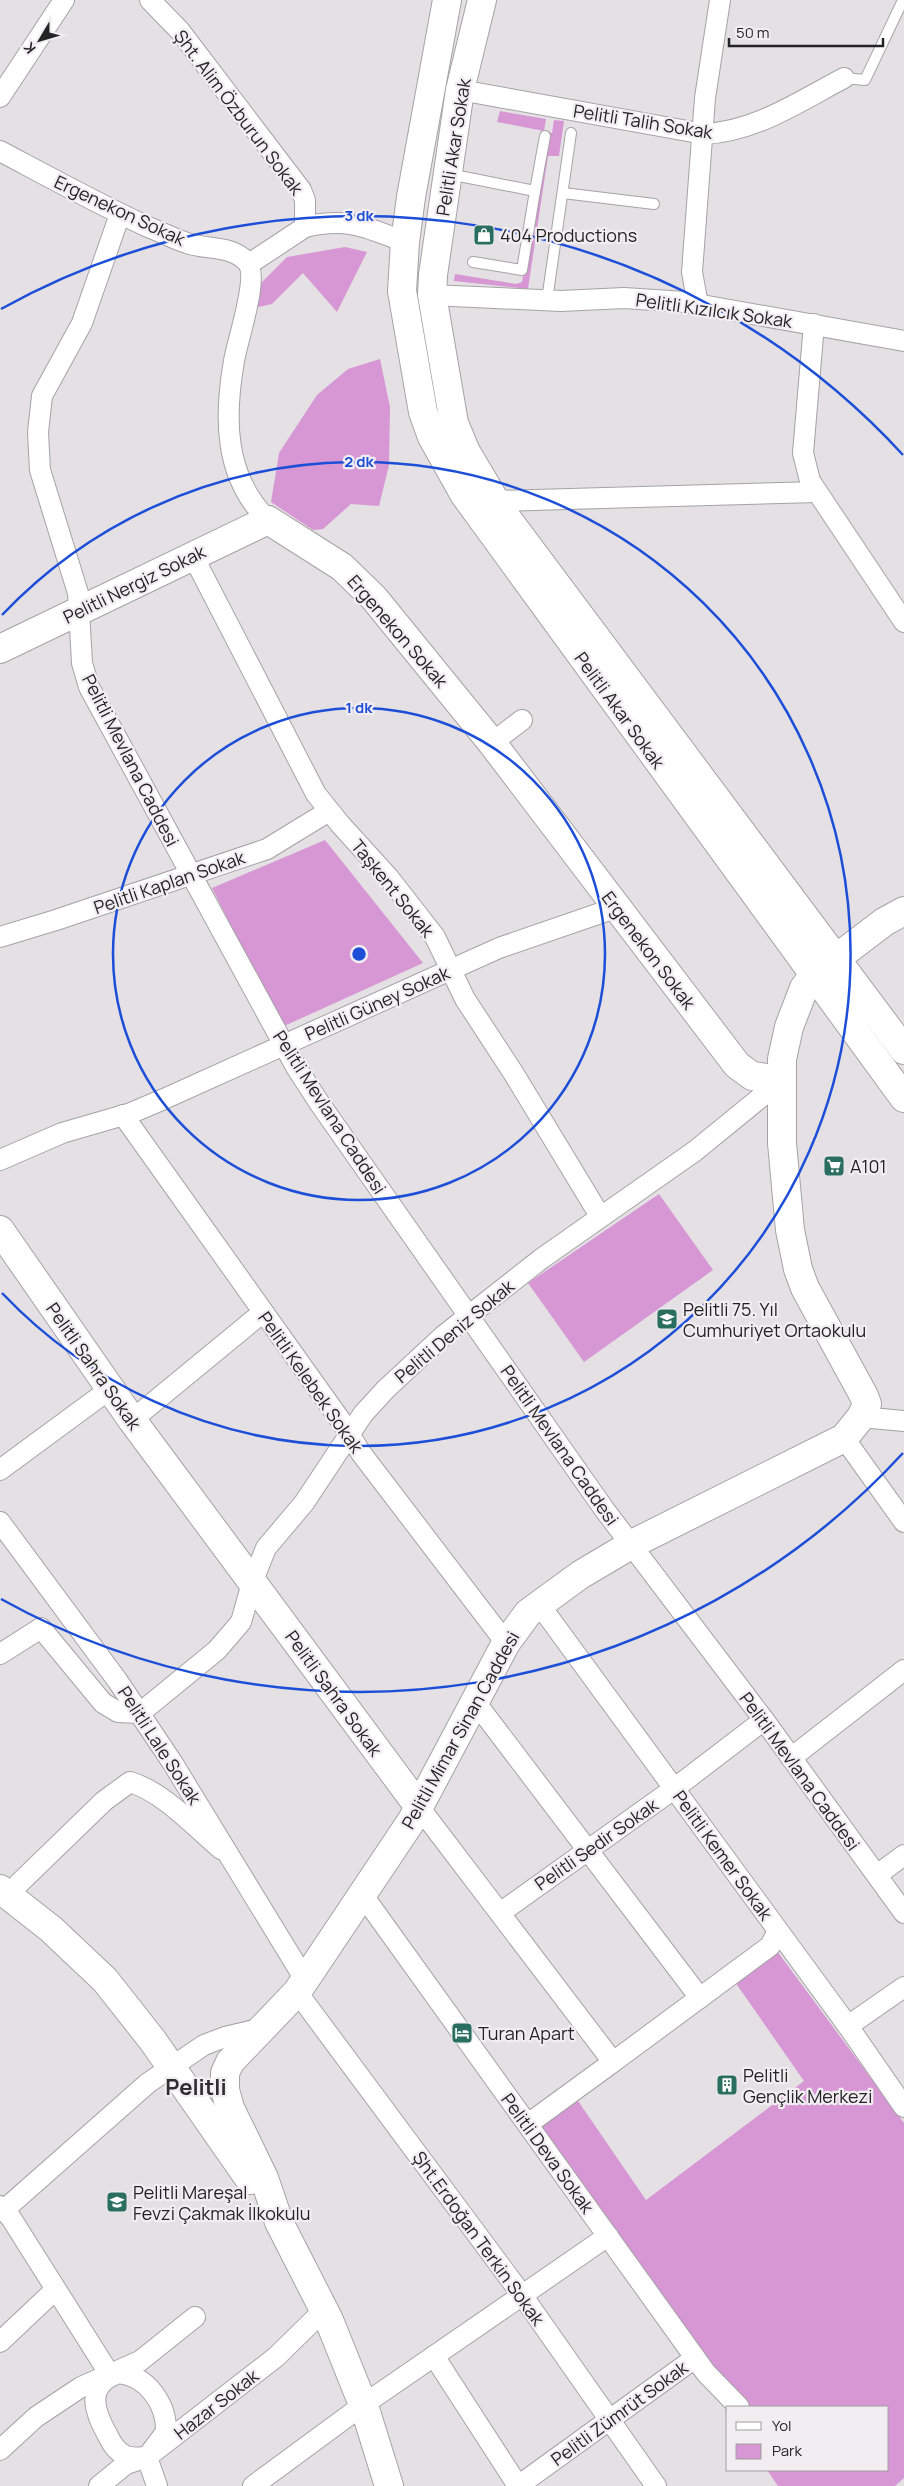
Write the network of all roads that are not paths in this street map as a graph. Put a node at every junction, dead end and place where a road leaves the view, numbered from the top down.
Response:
1 (64, 0) edge
2 (150, 0) edge
3 (448, 0) edge
4 (482, 0) edge
5 (720, 0) edge
6 (902, 0) edge
7 (844, 78) joint
8 (460, 90) junction
9 (0, 97) edge
10 (571, 133) dead end
11 (704, 134) junction
12 (546, 136) dead end
13 (0, 150) edge
14 (448, 174) junction
15 (535, 191) junction
16 (562, 193) junction
17 (654, 204) dead end
18 (120, 214) junction
19 (305, 228) junction
20 (405, 242) junction
21 (473, 262) dead end
22 (249, 264) junction
23 (402, 291) junction
24 (432, 295) junction
25 (548, 300) junction
26 (698, 305) junction
27 (814, 324) junction
28 (904, 341) edge
29 (817, 492) junction
30 (495, 501) junction
31 (268, 520) junction
32 (193, 556) junction
33 (80, 610) junction
34 (904, 622) edge
35 (0, 648) edge
36 (522, 720) dead end
37 (492, 743) junction
38 (330, 811) junction
39 (191, 875) junction
40 (618, 907) junction
41 (904, 911) edge
42 (0, 937) edge
43 (836, 957) junction
44 (451, 970) junction
45 (813, 976) junction
46 (284, 1045) junction
47 (904, 1050) edge
48 (782, 1080) junction
49 (904, 1098) edge
50 (123, 1115) junction
51 (0, 1160) edge
52 (600, 1216) junction
53 (0, 1230) edge
54 (262, 1313) junction
55 (468, 1316) junction
56 (110, 1389) junction
57 (861, 1417) junction
58 (132, 1420) junction
59 (904, 1421) edge
60 (349, 1434) junction
61 (844, 1438) junction
62 (0, 1470) edge
63 (0, 1522) edge
64 (904, 1522) edge
65 (631, 1545) junction
66 (252, 1583) junction
67 (539, 1604) junction
68 (506, 1643) junction
69 (0, 1654) edge
70 (904, 1670) edge
71 (476, 1703) junction
72 (140, 1713) junction
73 (764, 1720) junction
74 (791, 1758) junction
75 (675, 1788) junction
76 (419, 1807) junction
77 (588, 1850) junction
78 (904, 1855) edge
79 (232, 1858) junction
80 (877, 1875) junction
81 (4, 1892) edge
82 (362, 1894) junction
83 (500, 1913) junction
84 (904, 1913) edge
85 (778, 1931) junction
86 (301, 1985) junction
87 (904, 1987) edge
88 (700, 1998) junction
89 (848, 2026) junction
90 (262, 2028) junction
91 (613, 2062) junction
92 (171, 2068) junction
93 (904, 2107) edge
94 (528, 2124) junction
95 (2, 2208) edge
96 (279, 2222) junction
97 (608, 2236) junction
98 (55, 2290) junction
99 (522, 2295) junction
100 (324, 2310) junction
101 (195, 2317) dead end
102 (0, 2342) edge
103 (434, 2356) junction
104 (695, 2358) junction
105 (110, 2375) junction
106 (363, 2405) junction
107 (737, 2406) edge
108 (610, 2419) junction
109 (0, 2450) edge
110 (147, 2456) junction
111 (99, 2486) edge
112 (157, 2486) edge
113 (253, 2486) edge
114 (389, 2486) edge
115 (518, 2486) edge
116 (656, 2486) edge

1 - 9 street
2 - 19 street, Şht. Alim Özburun Sokak
3 - 20 street, Pelitli Akar Sokak
4 - 8 street, Pelitli Akar Sokak
5 - 11 street
6 - 7 lane
7 - 11 street, Pelitli Talih Sokak
8 - 11 street, Pelitli Talih Sokak
8 - 14 street, Pelitli Akar Sokak
10 - 16 lane
11 - 26 street
12 - 15 lane
13 - 18 street, Ergenekon Sokak
14 - 15 lane
14 - 24 street, Pelitli Akar Sokak
15 - 21 lane
16 - 17 lane
16 - 25 lane
18 - 22 street, Ergenekon Sokak
18 - 33 street, Pelitli Mevlana Caddesi
19 - 20 street
19 - 22 street
20 - 23 street, Pelitli Akar Sokak
22 - 31 street, Ergenekon Sokak
23 - 24 street
23 - 45 street, Pelitli Akar Sokak
24 - 25 street, Pelitli Kızılcık Sokak
24 - 30 street, Pelitli Akar Sokak
25 - 26 street, Pelitli Kızılcık Sokak
26 - 27 street, Pelitli Kızılcık Sokak
27 - 28 street, Pelitli Kızılcık Sokak
27 - 29 street
29 - 30 street
29 - 34 street
30 - 43 street, Pelitli Akar Sokak
31 - 32 street, Pelitli Nergiz Sokak
31 - 37 street, Ergenekon Sokak
32 - 33 street, Pelitli Nergiz Sokak
32 - 38 street, Taşkent Sokak
33 - 35 street, Pelitli Nergiz Sokak
33 - 39 street, Pelitli Mevlana Caddesi
36 - 37 street
37 - 40 street, Ergenekon Sokak
38 - 39 street, Pelitli Kaplan Sokak
38 - 44 street, Taşkent Sokak
39 - 42 street, Pelitli Kaplan Sokak
39 - 46 street, Pelitli Mevlana Caddesi
40 - 44 street, Pelitli Güney Sokak
40 - 48 street, Ergenekon Sokak
41 - 43 street
43 - 45 street
43 - 47 street, Pelitli Akar Sokak
44 - 46 street, Pelitli Güney Sokak
44 - 52 street, Taşkent Sokak
45 - 48 street
45 - 49 street, Pelitli Akar Sokak
46 - 50 street, Pelitli Güney Sokak
46 - 55 street, Pelitli Mevlana Caddesi
48 - 52 street, Pelitli Deniz Sokak
48 - 57 street
50 - 51 street, Pelitli Güney Sokak
50 - 54 street, Pelitli Kelebek Sokak
52 - 55 street, Pelitli Deniz Sokak
53 - 56 street, Pelitli Sahra Sokak
54 - 58 street
54 - 60 street, Pelitli Kelebek Sokak
55 - 60 street, Pelitli Deniz Sokak
55 - 65 street, Pelitli Mevlana Caddesi
56 - 58 street, Pelitli Sahra Sokak
56 - 62 street
57 - 59 street
57 - 61 street, Pelitli Mimar Sinan Caddesi
58 - 66 street, Pelitli Sahra Sokak
60 - 66 street, Pelitli Deniz Sokak
60 - 68 street, Pelitli Kelebek Sokak
61 - 64 street
61 - 65 street, Pelitli Mimar Sinan Caddesi
63 - 72 street, Pelitli Lale Sokak
65 - 67 street, Pelitli Mimar Sinan Caddesi
65 - 73 street, Pelitli Mevlana Caddesi
66 - 72 street, Pelitli Deniz Sokak
66 - 76 street, Pelitli Sahra Sokak
67 - 68 street, Pelitli Mimar Sinan Caddesi
67 - 75 street, Pelitli Kemer Sokak
68 - 71 street, Pelitli Mimar Sinan Caddesi
69 - 72 street
70 - 74 street
71 - 76 street, Pelitli Mimar Sinan Caddesi
71 - 77 street
72 - 79 street, Pelitli Lale Sokak
73 - 74 street, Pelitli Mevlana Caddesi
73 - 75 street, Pelitli Sedir Sokak
74 - 80 street, Pelitli Mevlana Caddesi
75 - 77 street, Pelitli Sedir Sokak
75 - 85 street, Pelitli Kemer Sokak
76 - 82 street, Pelitli Mimar Sinan Caddesi
76 - 83 street, Pelitli Sahra Sokak
77 - 83 street, Pelitli Sedir Sokak
77 - 88 street
78 - 80 street
79 - 81 street
79 - 86 street, Pelitli Lale Sokak
80 - 84 street, Pelitli Mevlana Caddesi
81 - 92 street
82 - 86 street, Pelitli Mimar Sinan Caddesi
82 - 94 street, Pelitli Deva Sokak
83 - 91 street, Pelitli Sahra Sokak
85 - 88 street
85 - 89 street, Pelitli Kemer Sokak
86 - 90 street, Pelitli Mimar Sinan Caddesi
86 - 99 street, Şht.Erdoğan Terkin Sokak
87 - 89 street
88 - 91 street
89 - 93 street, Pelitli Kemer Sokak
90 - 92 street
90 - 96 street, Pelitli Mimar Sinan Caddesi
91 - 94 street
92 - 95 street
92 - 96 street
94 - 97 street, Pelitli Deva Sokak
95 - 98 street
96 - 100 street, Pelitli Mimar Sinan Caddesi
97 - 99 street
97 - 104 street, Pelitli Deva Sokak
98 - 102 street
98 - 105 street
99 - 103 street
99 - 108 street, Şht.Erdoğan Terkin Sokak
100 - 106 street, Pelitli Mimar Sinan Caddesi
100 - 110 street, Hazar Sokak
101 - 105 street
103 - 106 street
103 - 115 street
104 - 107 street, Pelitli Deva Sokak
104 - 108 street, Pelitli Zümrüt Sokak
105 - 109 street
105 - 110 street
105 - 110 street
106 - 113 street
106 - 114 street, Pelitli Mimar Sinan Caddesi
108 - 115 street, Pelitli Zümrüt Sokak
108 - 116 street, Şht.Erdoğan Terkin Sokak
110 - 111 street, Hazar Sokak
110 - 112 street

